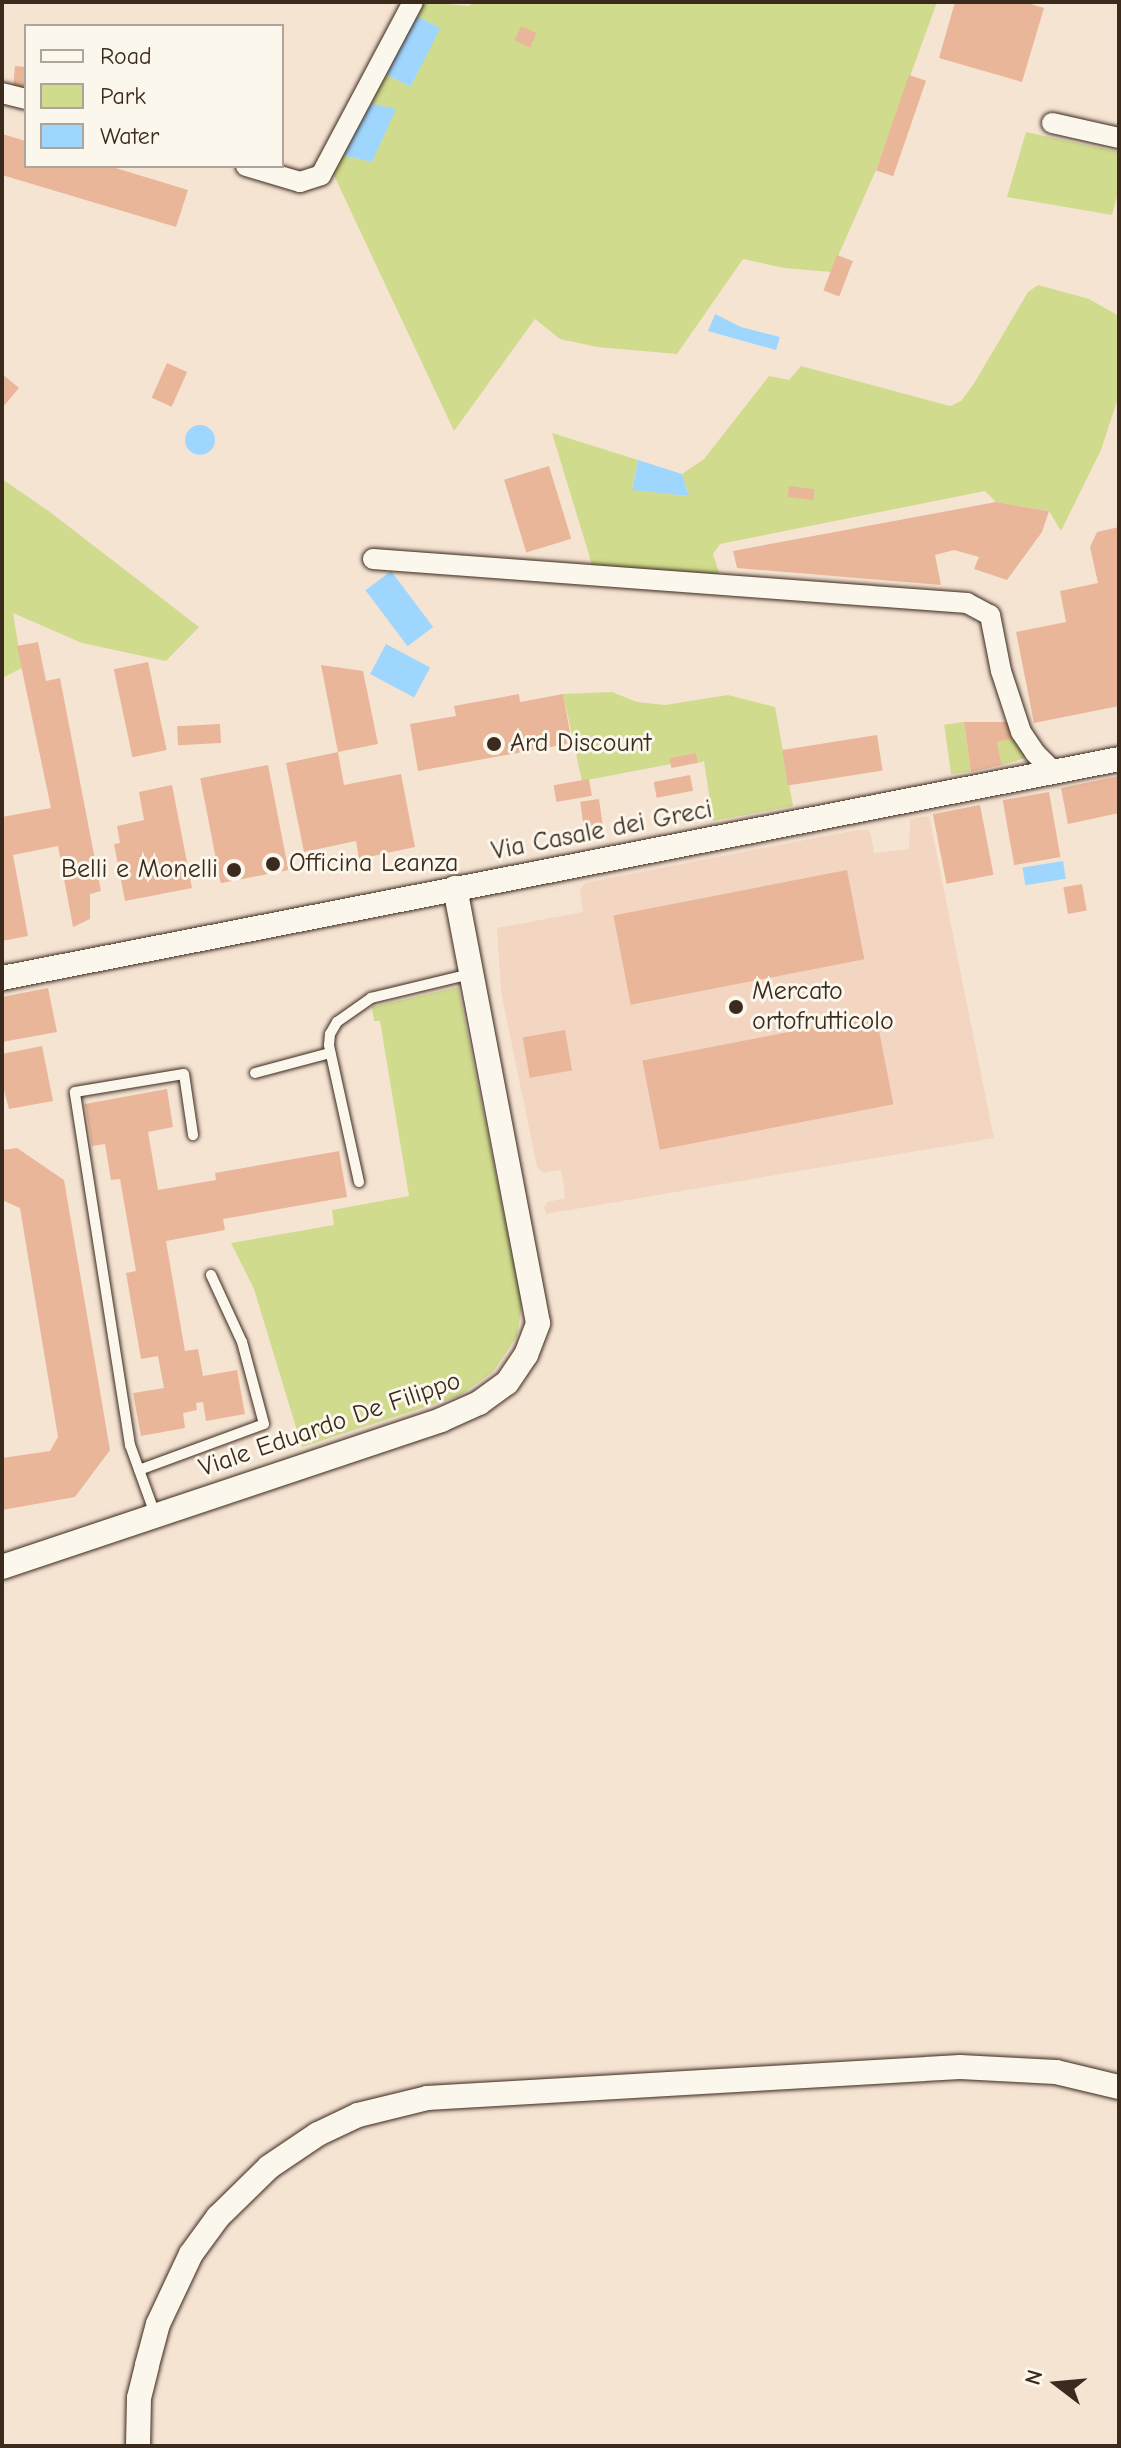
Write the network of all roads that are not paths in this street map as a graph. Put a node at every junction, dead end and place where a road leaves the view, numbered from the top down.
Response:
1 (413, 2) edge
2 (2, 93) edge
3 (24, 98) edge
4 (1052, 123) dead end
5 (1119, 138) edge
6 (253, 168) edge
7 (373, 559) dead end
8 (1119, 759) edge
9 (1054, 772) junction
10 (455, 888) junction
11 (471, 973) junction
12 (2, 978) edge
13 (330, 1053) junction
14 (255, 1073) dead end
15 (193, 1135) dead end
16 (359, 1182) dead end
17 (211, 1275) dead end
18 (139, 1470) junction
19 (155, 1516) junction
20 (2, 1567) edge
21 (1119, 2087) edge
22 (138, 2446) edge

1 - 6 street
2 - 3 street
4 - 5 street
7 - 9 street
8 - 9 street, Via Casale dei Greci
9 - 10 street, Via Casale dei Greci
10 - 11 street, Viale Eduardo De Filippo
10 - 12 street, Via Casale dei Greci
11 - 13 lane
11 - 19 street, Viale Eduardo De Filippo
13 - 14 lane
13 - 16 lane
15 - 18 lane
17 - 18 lane
18 - 19 lane
19 - 20 street, Viale Eduardo De Filippo
21 - 22 street

